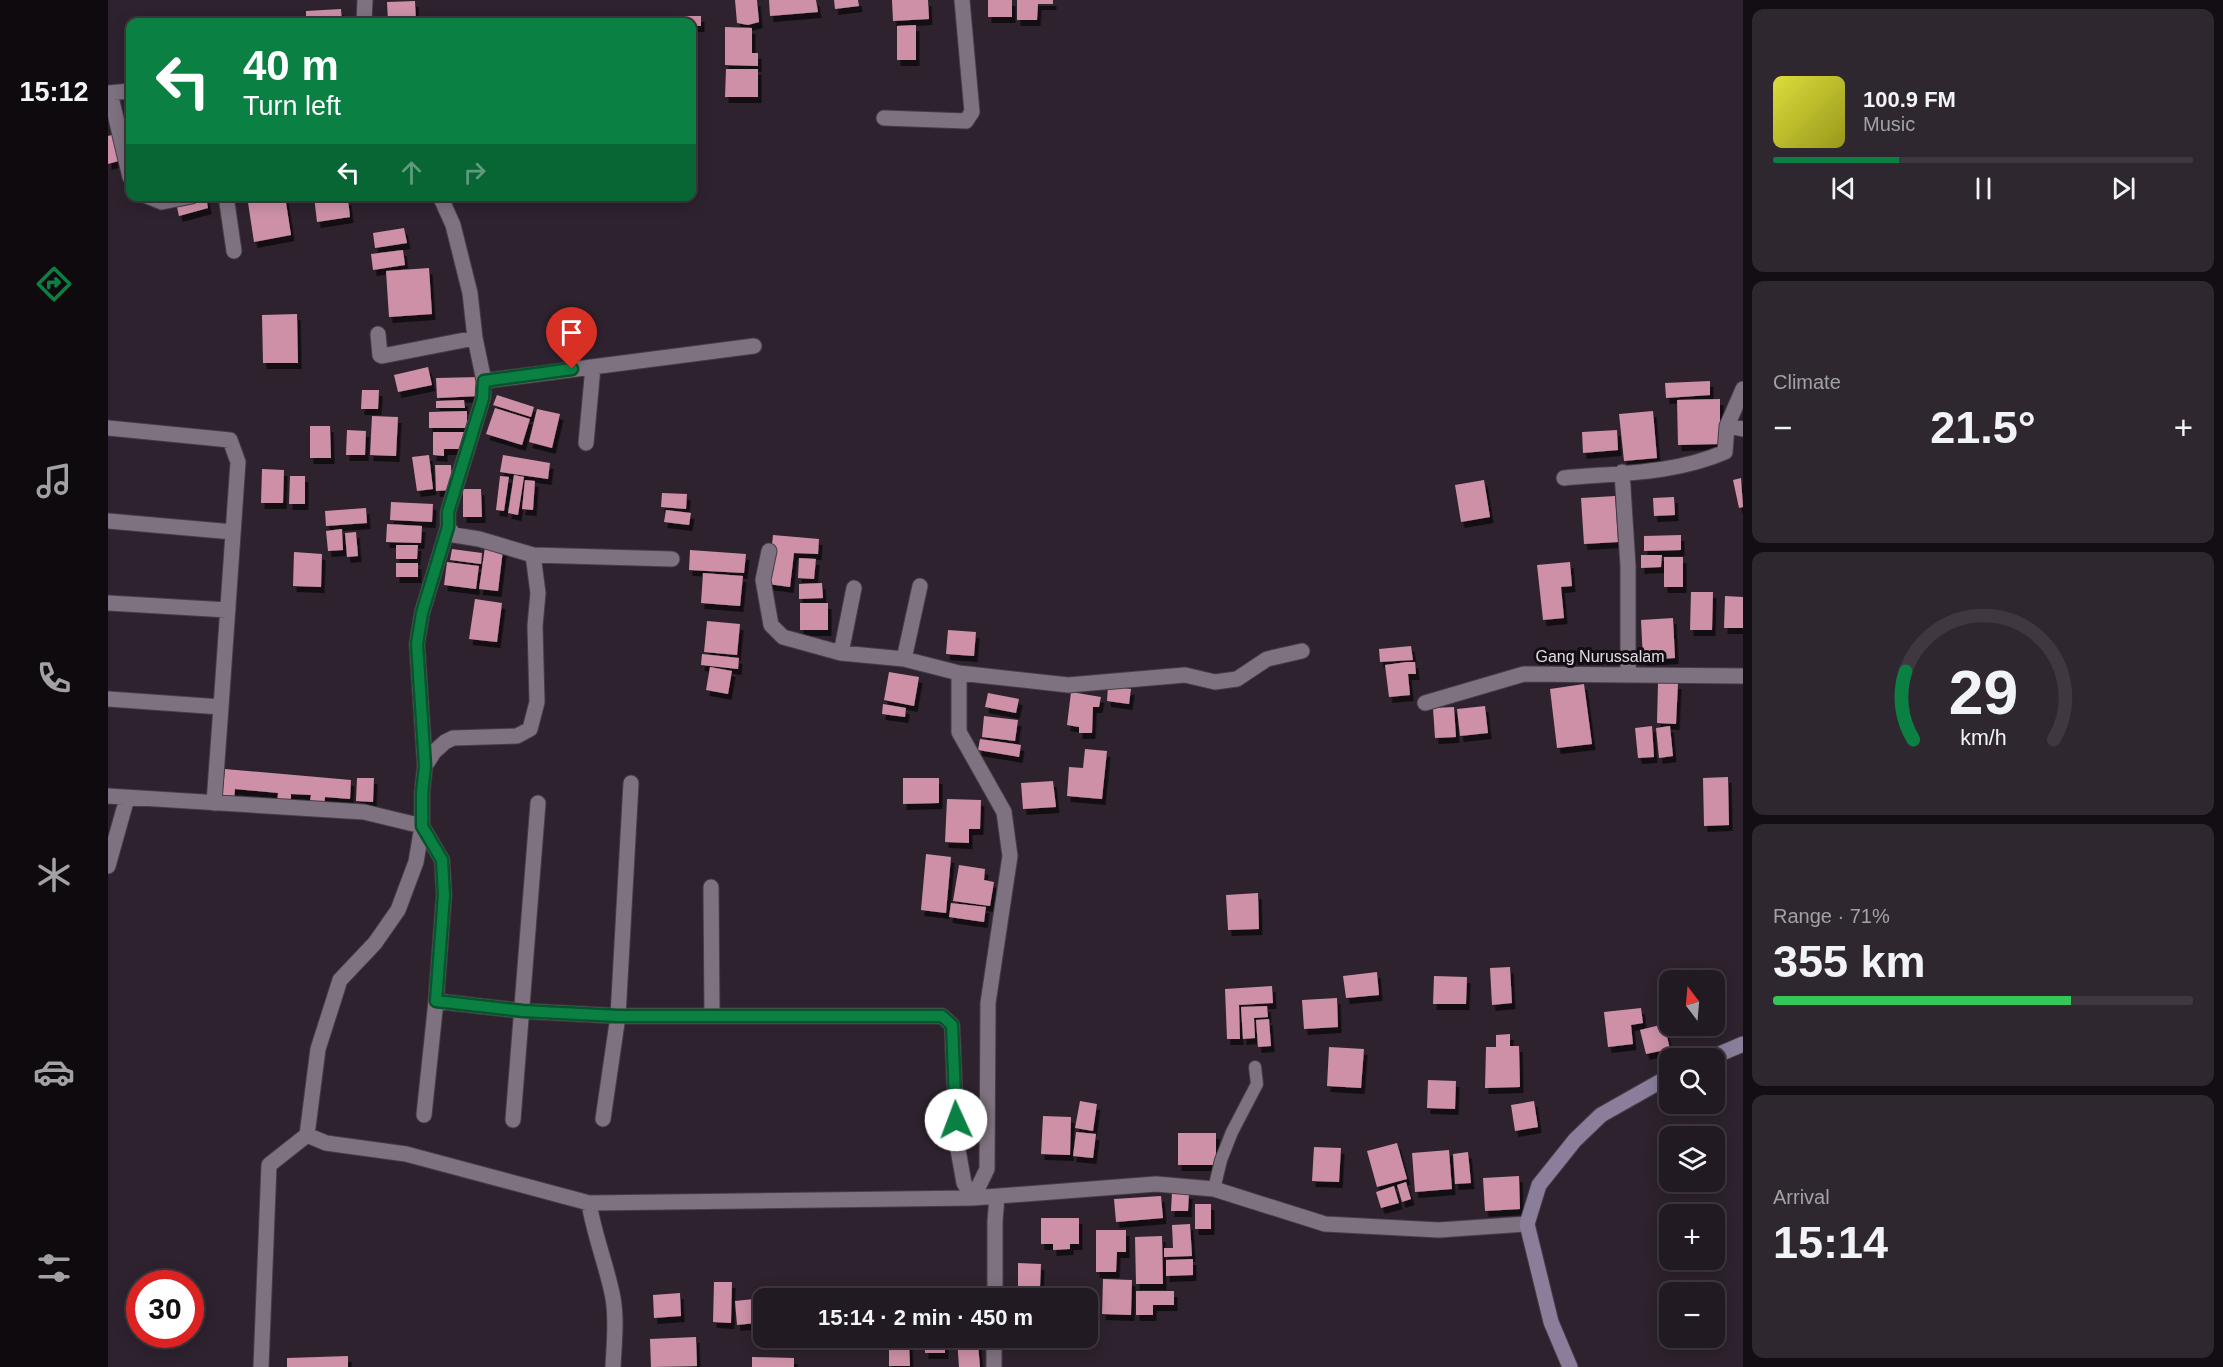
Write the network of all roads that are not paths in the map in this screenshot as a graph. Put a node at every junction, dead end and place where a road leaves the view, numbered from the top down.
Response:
1 (365, 0) edge
2 (962, 0) edge
3 (364, 18) edge
4 (126, 91) edge
5 (109, 93) edge
6 (884, 118) dead end
7 (126, 161) edge
8 (227, 201) edge
9 (442, 201) edge
10 (234, 251) dead end
11 (378, 334) dead end
12 (475, 338) junction
13 (754, 346) dead end
14 (593, 367) junction
15 (484, 381) junction
16 (1743, 389) edge
17 (1727, 426) junction
18 (108, 428) edge
19 (1743, 429) edge
20 (586, 443) dead end
21 (1622, 472) junction
22 (1564, 478) dead end
23 (108, 521) edge
24 (448, 527) junction
25 (233, 532) junction
26 (769, 551) dead end
27 (532, 555) junction
28 (672, 558) dead end
29 (920, 586) dead end
30 (854, 588) dead end
31 (108, 603) edge
32 (228, 610) junction
33 (1302, 651) dead end
34 (841, 653) junction
35 (904, 659) junction
36 (959, 673) junction
37 (1628, 674) junction
38 (1743, 676) edge
39 (108, 699) edge
40 (1425, 703) dead end
41 (221, 707) junction
42 (425, 766) junction
43 (631, 783) dead end
44 (108, 796) edge
45 (127, 798) junction
46 (538, 803) dead end
47 (214, 804) junction
48 (422, 826) junction
49 (108, 866) edge
50 (711, 887) dead end
51 (436, 1001) junction
52 (523, 1011) junction
53 (712, 1015) junction
54 (618, 1016) junction
55 (1743, 1044) edge
56 (1725, 1052) edge
57 (1255, 1067) dead end
58 (1659, 1082) edge
59 (424, 1115) dead end
60 (513, 1119) dead end
61 (603, 1119) dead end
62 (308, 1135) junction
63 (1214, 1189) junction
64 (997, 1197) junction
65 (973, 1198) junction
66 (589, 1203) junction
67 (1527, 1224) junction
68 (995, 1288) edge
69 (994, 1348) edge
70 (261, 1367) edge
71 (613, 1367) edge
72 (994, 1367) edge
73 (1570, 1367) edge

1 - 3 street
2 - 6 street
4 - 5 street
5 - 7 street
8 - 10 street
9 - 12 street
11 - 12 street
12 - 15 street
13 - 14 street
14 - 15 street
14 - 20 street
15 - 24 street
16 - 17 street
17 - 19 street
17 - 21 street
18 - 25 street
21 - 22 street
21 - 37 street
23 - 25 street
24 - 27 street
24 - 42 street
25 - 32 street
26 - 34 street
27 - 28 street
27 - 42 street
29 - 35 street
30 - 34 street
31 - 32 street
32 - 41 street
33 - 36 street
34 - 35 street
35 - 36 street
36 - 65 street
37 - 38 street, Gang Nurussalam
37 - 40 street, Gang Nurussalam
39 - 41 street
41 - 47 street
42 - 48 street
43 - 54 street
44 - 45 street
45 - 47 street
45 - 49 street
46 - 52 street
47 - 48 street
48 - 51 street
48 - 62 street
50 - 53 street
51 - 52 street
51 - 59 street
52 - 54 street
52 - 60 street
53 - 54 street
53 - 65 street
54 - 61 street
55 - 56 street
57 - 63 lane
58 - 67 street
62 - 66 street
62 - 70 street
63 - 64 street
63 - 67 street
64 - 65 street
64 - 68 street
65 - 66 street
66 - 71 street
67 - 73 street
69 - 72 street

